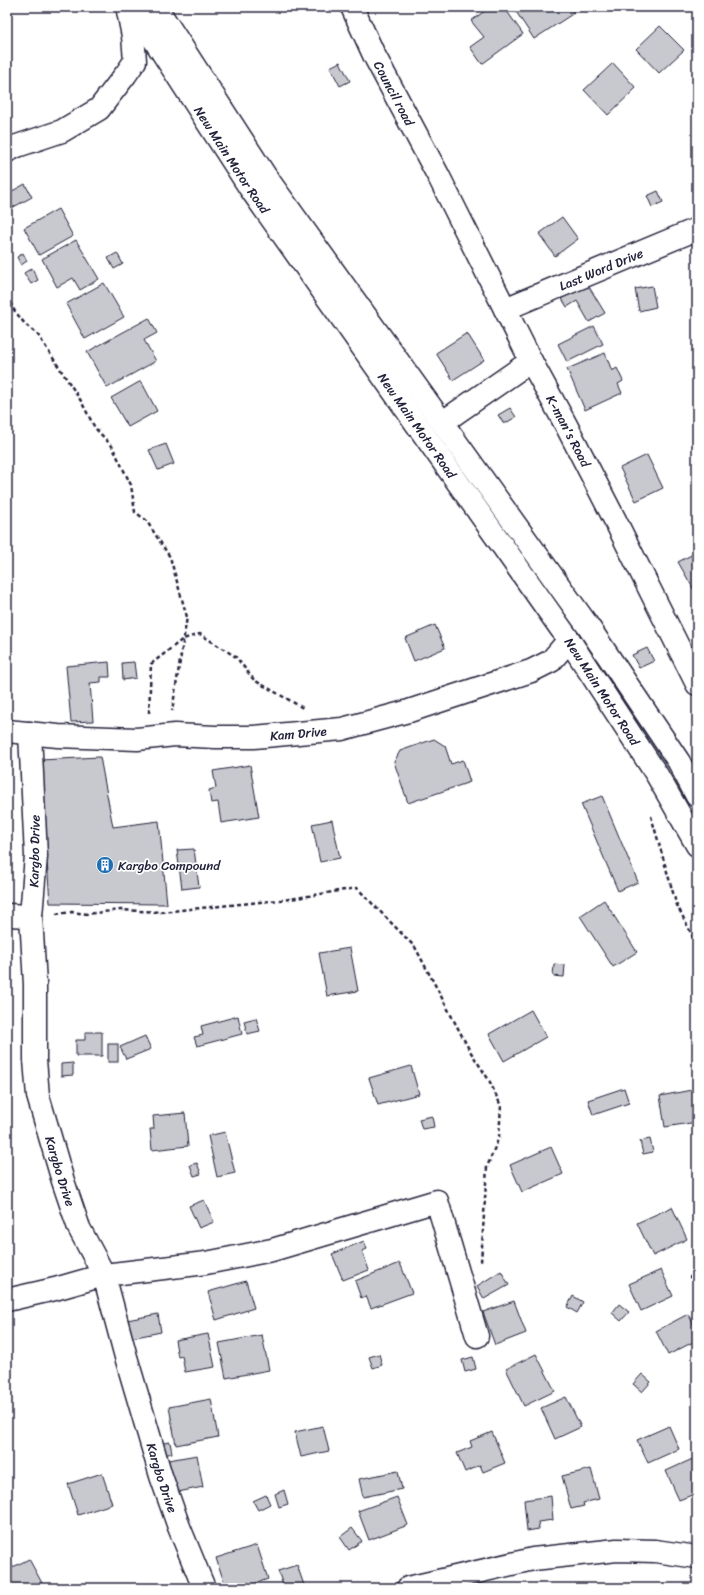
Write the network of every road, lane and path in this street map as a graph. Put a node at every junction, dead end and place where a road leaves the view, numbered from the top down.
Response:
1 (352, 7) edge
2 (135, 9) edge
3 (7, 151) edge
4 (439, 177) joint
5 (697, 229) edge
6 (7, 296) edge
7 (505, 309) junction
8 (531, 361) junction
9 (443, 422) junction
10 (570, 640) junction
11 (697, 684) edge
12 (309, 711) dead end
13 (7, 731) edge
14 (30, 733) junction
15 (168, 736) junction
16 (137, 739) junction
17 (697, 796) edge
18 (650, 813) dead end
19 (697, 845) edge
20 (7, 915) edge
21 (31, 916) junction
22 (697, 945) edge
23 (481, 1267) dead end
24 (104, 1275) junction
25 (689, 1276) dead end
26 (697, 1278) edge
27 (7, 1300) edge
28 (477, 1336) dead end
29 (697, 1557) edge
30 (204, 1588) edge
31 (408, 1588) edge

1 - 4 main road, Council road
2 - 3 main road
2 - 9 main road, New Main Motor Road
2 - 10 main road, New Main Motor Road
4 - 7 main road, K-man's Road
5 - 7 main road, Last Word Drive
6 - 15 path
7 - 8 main road, K-man's Road
8 - 9 main road
8 - 11 main road, K-man's Road
9 - 17 main road, New Main Motor Road
10 - 15 main road, Kam Drive
10 - 19 main road, New Main Motor Road
12 - 16 path
13 - 14 main road, Kam Drive
14 - 16 main road, Kam Drive
14 - 21 main road, Kargbo Drive
15 - 16 main road, Kam Drive
18 - 22 path
20 - 21 main road
21 - 23 path
21 - 24 main road, Kargbo Drive
24 - 27 main road
24 - 28 main road
24 - 30 main road, Kargbo Drive
25 - 26 path
29 - 31 main road

